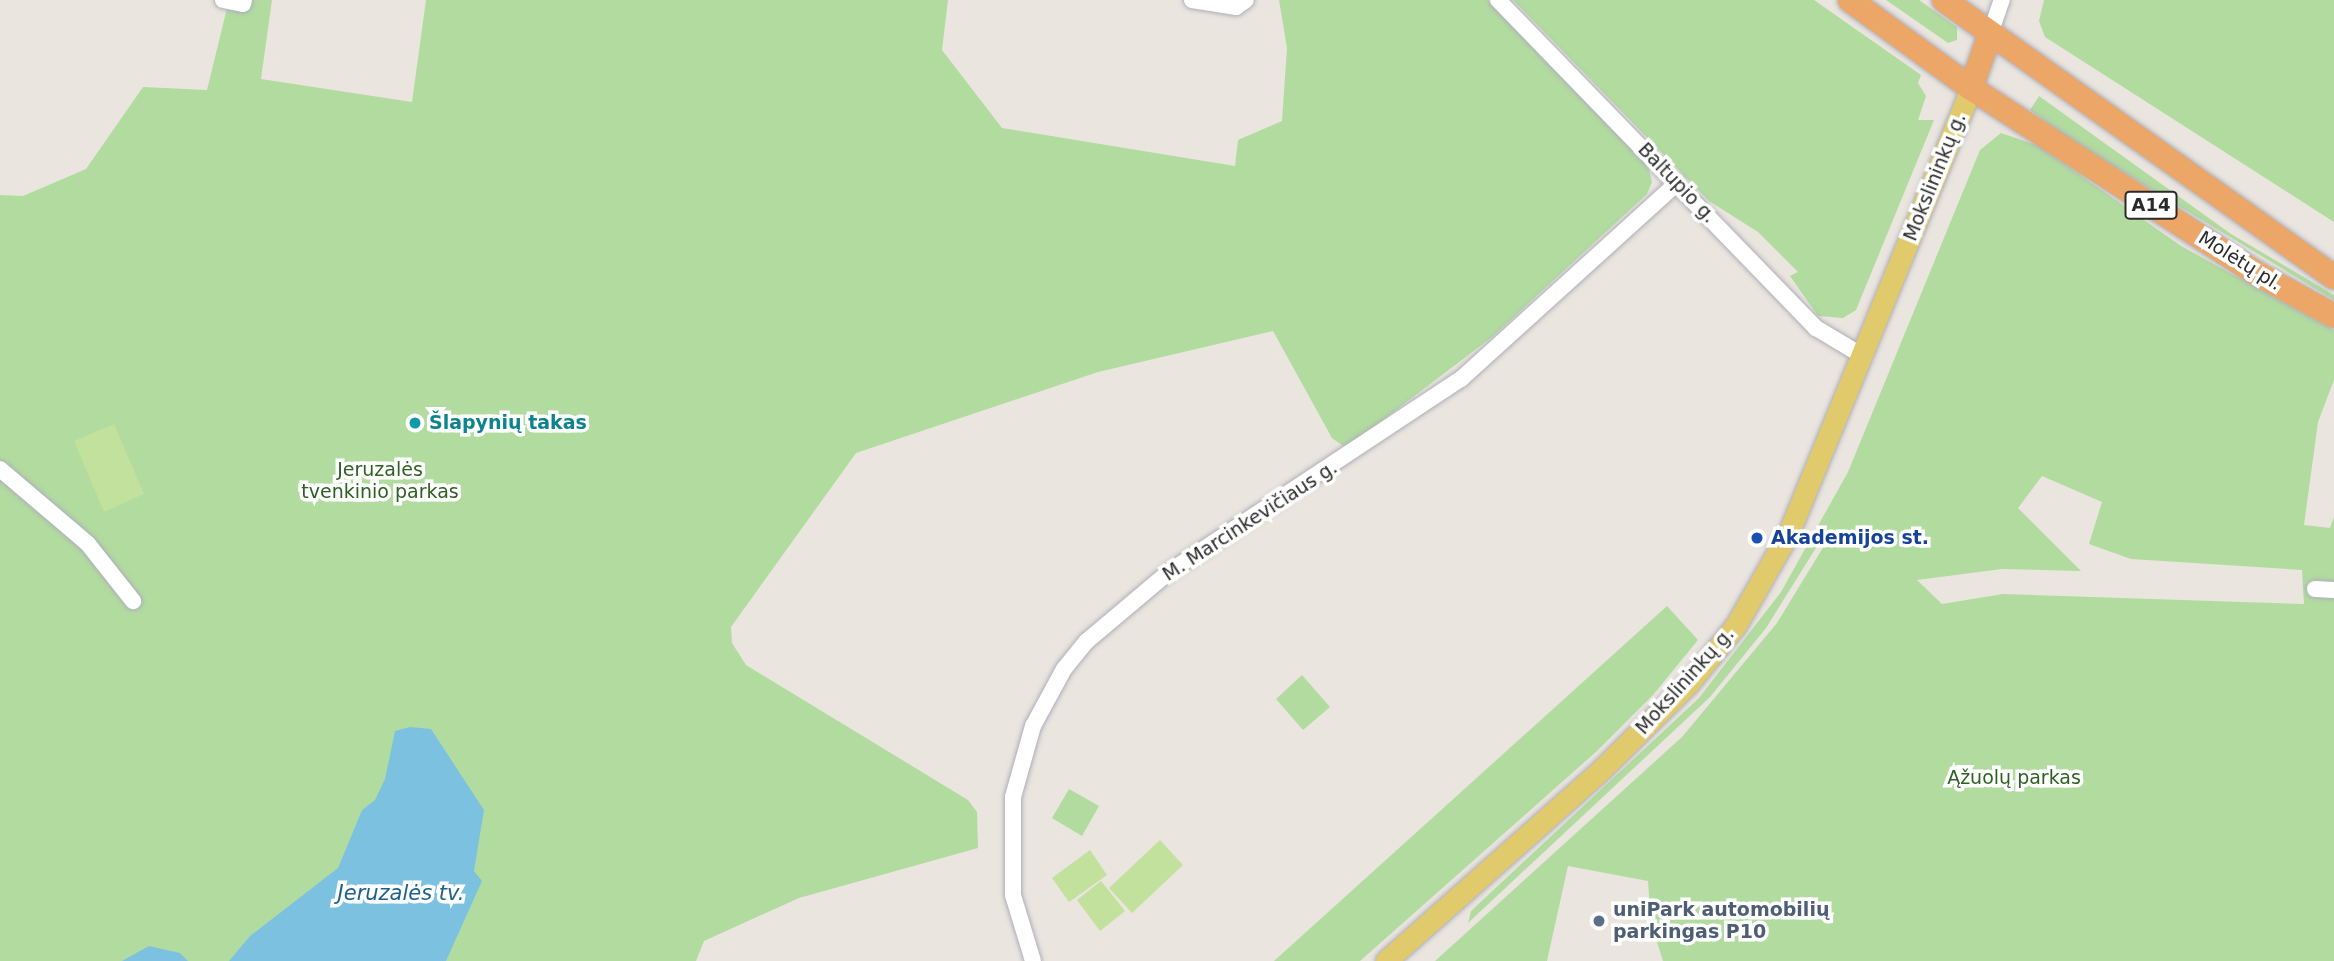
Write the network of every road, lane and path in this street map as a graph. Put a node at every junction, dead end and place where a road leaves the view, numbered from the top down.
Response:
1 (223, 0) edge
2 (1192, 0) edge
3 (1246, 0) edge
4 (1498, 0) edge
5 (1850, 0) edge
6 (1944, 0) edge
7 (2002, 0) edge
8 (243, 2) edge
9 (1990, 34) junction
10 (1971, 88) junction
11 (1677, 183) junction
12 (2334, 277) edge
13 (2334, 316) edge
14 (1863, 356) junction
15 (0, 469) edge
16 (2315, 589) dead end
17 (2334, 590) edge
18 (133, 601) dead end
19 (1033, 961) edge
20 (1386, 961) edge

1 - 8 street
2 - 3 street
4 - 11 street, Baltupio g.
5 - 10 highway, A14
6 - 9 highway, A14
7 - 9 street
9 - 10 highway
9 - 12 highway, Molėtų pl. / A14
10 - 13 highway, Molėtų pl. / A14
10 - 14 main road, Mokslininkų g.
11 - 14 street, Baltupio g.
11 - 19 street, M. Marcinkevičiaus g.
14 - 20 main road, Mokslininkų g.
15 - 18 street
16 - 17 street

